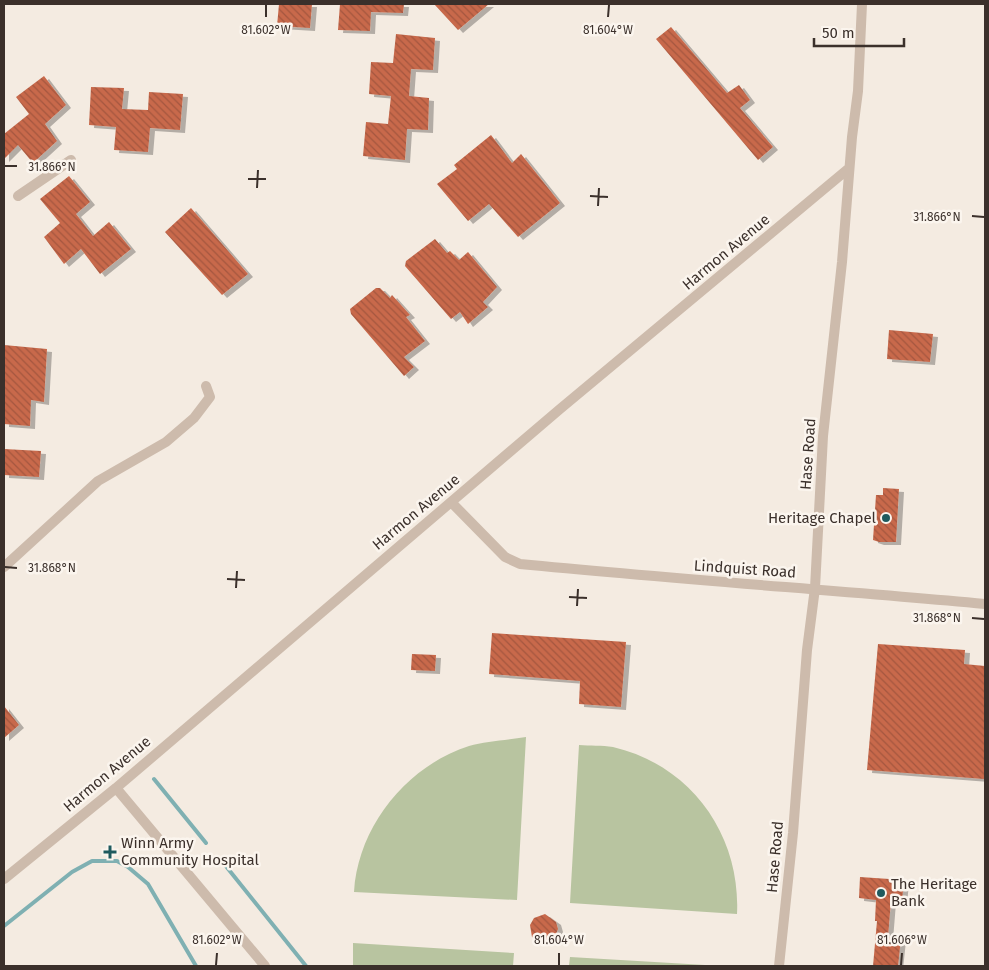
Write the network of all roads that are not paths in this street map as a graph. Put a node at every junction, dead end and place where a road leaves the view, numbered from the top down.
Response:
1 (862, 4) edge
2 (71, 160) dead end
3 (848, 170) junction
4 (18, 196) dead end
5 (206, 386) dead end
6 (451, 502) junction
7 (4, 567) edge
8 (815, 588) junction
9 (985, 604) edge
10 (116, 788) junction
11 (4, 879) edge
12 (265, 966) edge
13 (779, 966) edge

1 - 3 street, Hase Road
2 - 4 street
3 - 6 street, Harmon Avenue
3 - 8 street, Hase Road
5 - 7 street
6 - 8 street, Lindquist Road
6 - 10 street, Harmon Avenue
8 - 9 street, Lindquist Road
8 - 13 street, Hase Road
10 - 11 street, Harmon Avenue
10 - 12 street

